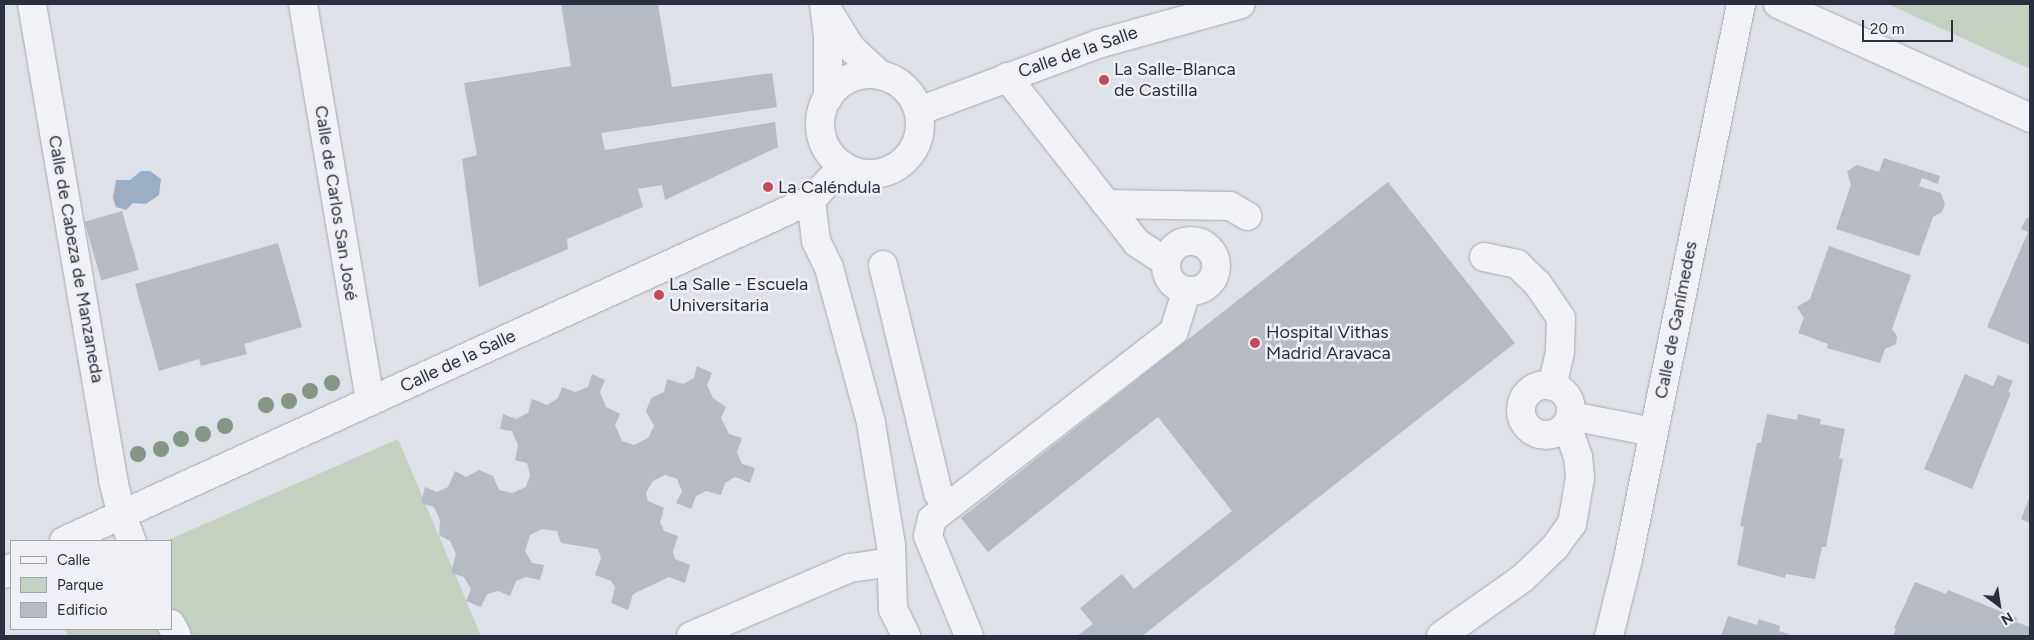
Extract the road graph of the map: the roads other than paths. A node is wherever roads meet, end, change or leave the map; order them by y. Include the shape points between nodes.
1 (32, 4) edge
2 (303, 4) edge
3 (824, 4) edge
4 (1241, 4) edge
5 (1741, 4) edge
6 (1778, 4) edge
7 (880, 75) junction
8 (1007, 76) junction
9 (828, 98) junction
10 (919, 111) junction
11 (2030, 118) edge
12 (843, 166) junction
13 (811, 200) junction
14 (1106, 204) junction
15 (1247, 216) dead end
16 (1484, 257) dead end
17 (1166, 262) junction
18 (883, 265) dead end
19 (1186, 292) junction
20 (1552, 386) junction
21 (370, 401) junction
22 (1569, 420) junction
23 (1653, 432) junction
24 (949, 505) junction
25 (121, 513) junction
26 (66, 540) edge
27 (132, 540) edge
28 (892, 562) junction
29 (691, 636) edge
30 (906, 636) edge
31 (969, 636) edge
32 (1441, 636) edge
33 (1609, 636) edge

1 - 25 street, Calle de Cabeza de Manzaneda
2 - 21 street, Calle de Carlos San José
3 - 7 street via 851,48
3 - 9 street via 828,38
4 - 8 street, Calle de la Salle via 1151,27
5 - 23 street, Calle de Ganímedes
6 - 11 street
7 - 9 street via 851,79
7 - 10 street via 904,88
8 - 10 street, Calle de la Salle
8 - 14 street
9 - 12 street via 820,127 824,142
10 - 12 street via 921,126 917,141 900,165 871,174
12 - 13 street, Calle de la Salle
13 - 21 street, Calle de la Salle
13 - 28 street via 816,241 828,268 871,423
14 - 15 street via 1230,206
14 - 17 street via 1137,243
16 - 20 street via 1517,264 1537,284 1561,318 1560,352
17 - 19 street via 1170,281
17 - 19 street via 1169,253 1185,241 1196,241 1212,252 1216,261 1213,280 1206,287
18 - 24 street via 938,493
19 - 24 street via 1174,331
20 - 22 street via 1568,396
20 - 22 street via 1542,385 1526,396 1521,414 1532,430 1540,435 1560,431
21 - 25 street, Calle de la Salle
22 - 23 street
22 - 32 street via 1580,478 1572,524 1555,547 1523,578
23 - 33 street, Calle de Ganímedes
24 - 31 street via 932,519 928,536
25 - 26 street, Calle de la Salle
25 - 27 street, Calle de Cabeza de Manzaneda
28 - 29 street via 850,568
28 - 30 street via 893,609

